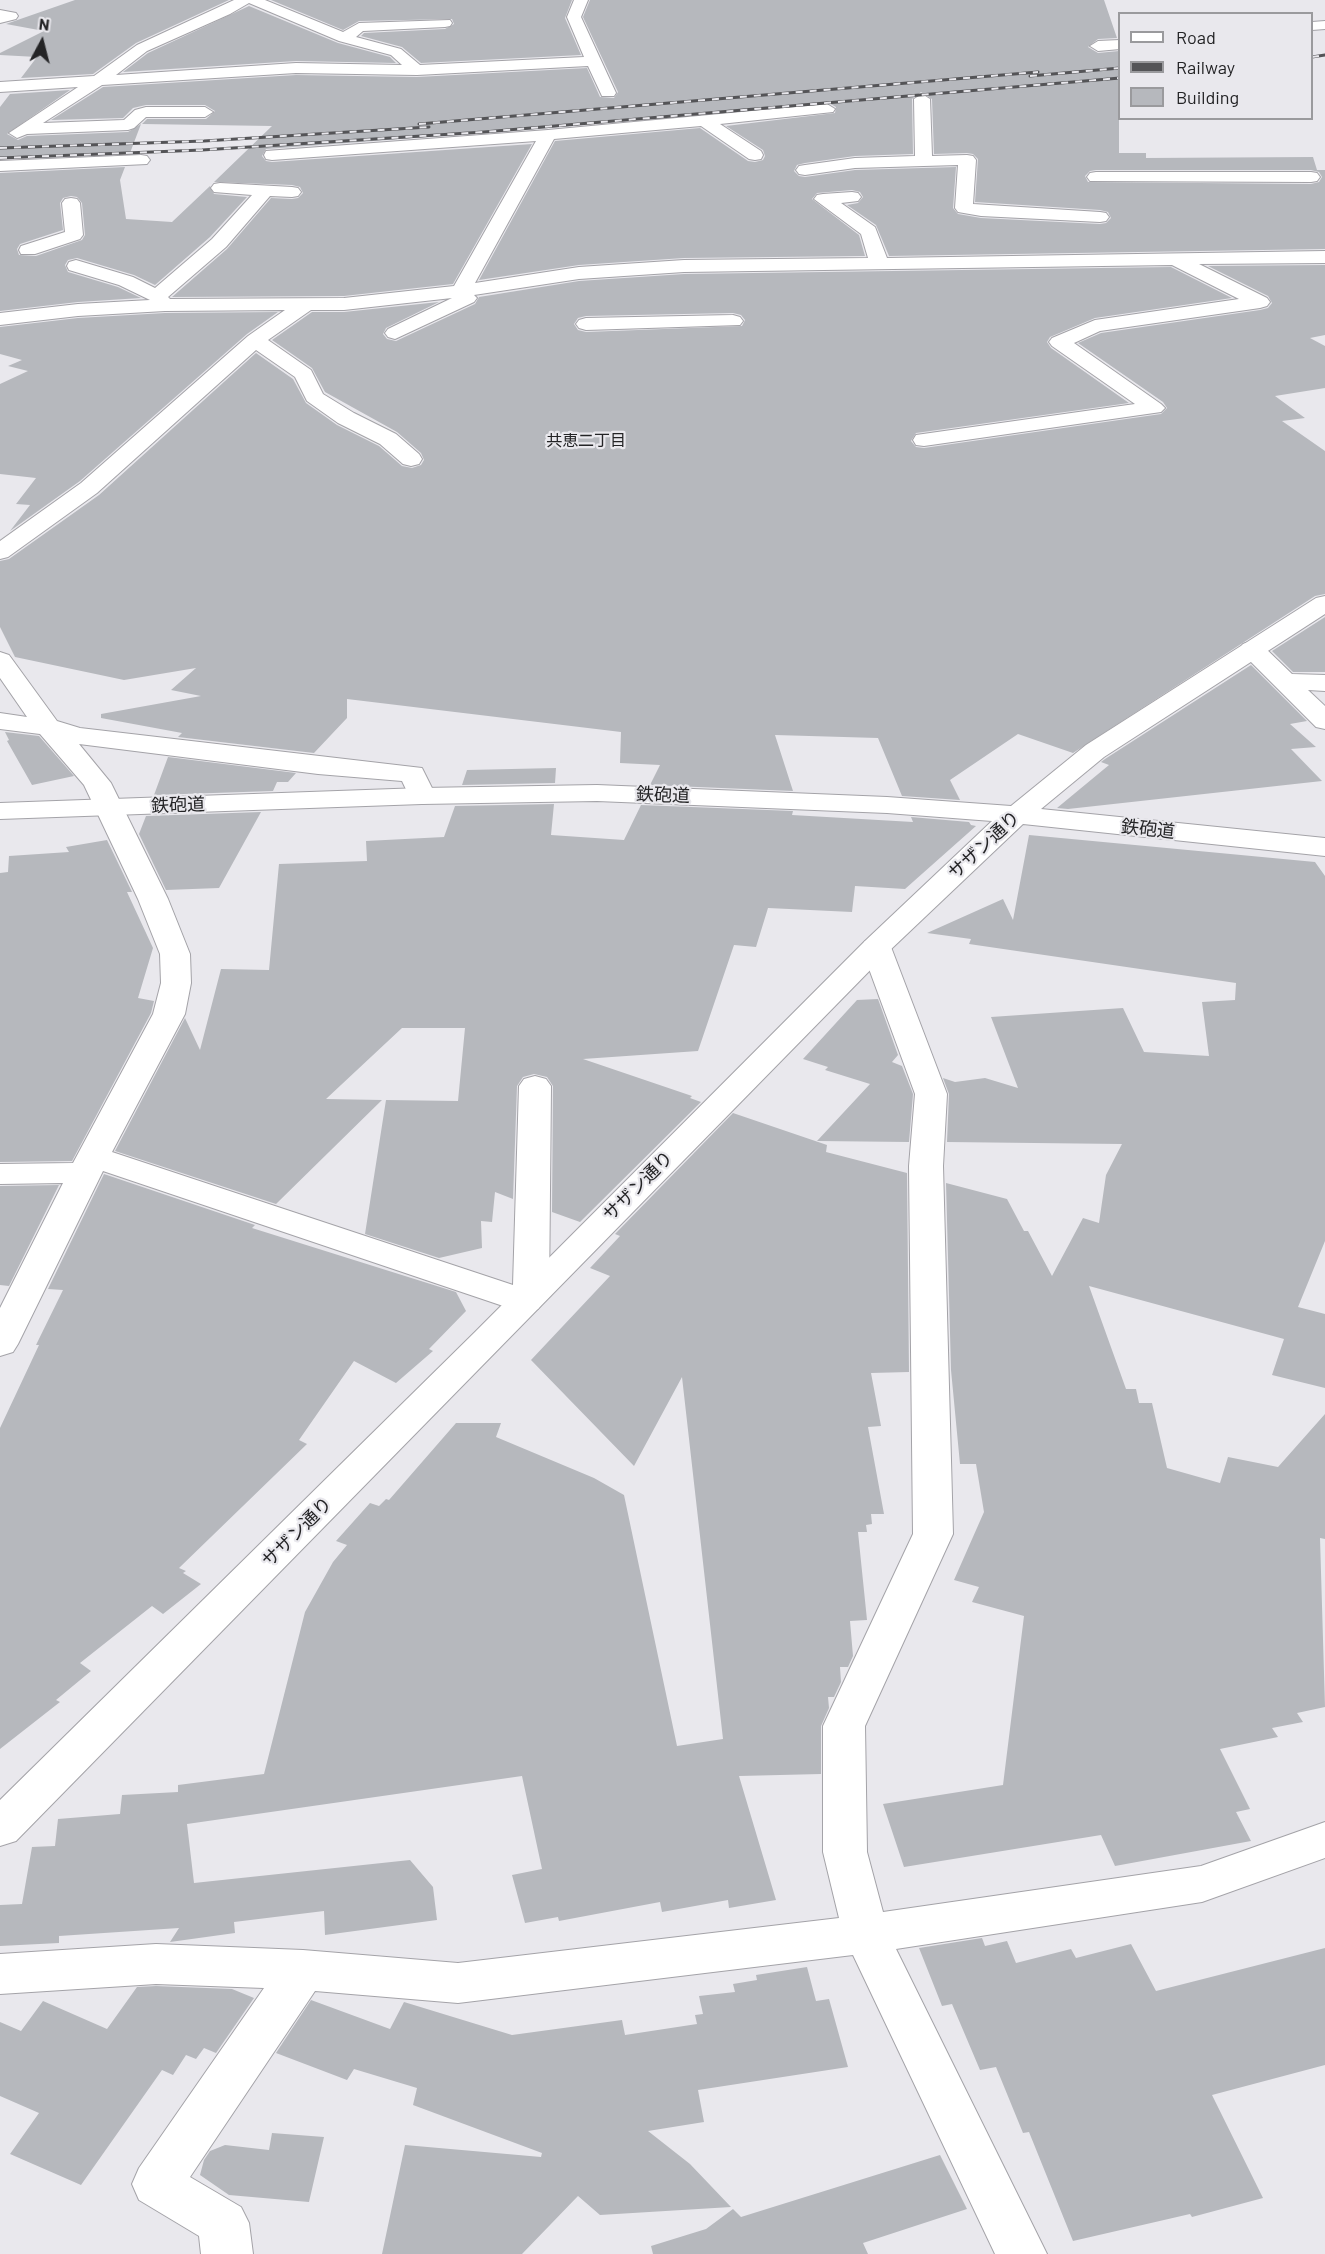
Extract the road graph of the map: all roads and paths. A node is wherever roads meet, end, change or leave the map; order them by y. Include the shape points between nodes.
1 (244, 0) edge
2 (253, 0) edge
3 (581, 0) edge
4 (0, 14) edge
5 (0, 20) edge
6 (445, 23) dead end
7 (344, 38) junction
8 (1118, 44) edge
9 (1098, 46) dead end
10 (595, 61) junction
11 (120, 65) junction
12 (420, 70) junction
13 (234, 71) junction
14 (96, 82) junction
15 (0, 87) edge
16 (411, 87) dead end
17 (608, 93) dead end
18 (922, 99) dead end
19 (827, 109) dead end
20 (205, 112) dead end
21 (704, 120) junction
22 (548, 135) junction
23 (272, 155) dead end
24 (755, 155) dead end
25 (1095, 156) dead end
26 (141, 160) dead end
27 (924, 160) junction
28 (0, 166) edge
29 (805, 170) dead end
30 (1096, 177) junction
31 (1311, 177) dead end
32 (220, 188) dead end
33 (265, 190) junction
34 (292, 192) dead end
35 (852, 197) dead end
36 (65, 210) dead end
37 (1100, 217) junction
38 (28, 250) dead end
39 (1325, 257) edge
40 (1172, 259) junction
41 (1101, 260) junction
42 (879, 263) junction
43 (76, 266) dead end
44 (493, 286) junction
45 (460, 291) junction
46 (161, 300) junction
47 (305, 305) junction
48 (0, 319) edge
49 (733, 321) dead end
50 (586, 324) dead end
51 (395, 333) dead end
52 (255, 340) junction
53 (924, 440) dead end
54 (411, 459) dead end
55 (0, 552) edge
56 (1325, 603) edge
57 (1252, 649) junction
58 (0, 660) edge
59 (1282, 681) junction
60 (1325, 683) edge
61 (0, 721) edge
62 (1325, 721) edge
63 (48, 727) junction
64 (422, 796) junction
65 (110, 807) junction
66 (0, 811) edge
67 (1016, 815) junction
68 (1325, 847) edge
69 (876, 947) junction
70 (535, 1086) dead end
71 (89, 1165) junction
72 (0, 1173) edge
73 (528, 1297) junction
74 (0, 1344) edge
75 (0, 1828) edge
76 (1325, 1840) edge
77 (866, 1934) junction
78 (303, 1970) junction
79 (0, 1974) edge
80 (227, 2254) edge
81 (1021, 2254) edge

1 - 11 street via 142,48
2 - 7 street
3 - 10 street via 574,17
4 - 5 street via 11,16
6 - 7 street via 359,27
7 - 12 street via 396,52
8 - 9 street
10 - 12 street
10 - 17 street
11 - 13 street
11 - 14 street
12 - 13 street
12 - 16 street
13 - 14 street
14 - 15 street
14 - 20 street via 21,131 128,125 146,112
18 - 27 street
19 - 21 street
21 - 22 street
21 - 24 street
22 - 23 street
22 - 45 street
25 - 30 street
26 - 28 street
27 - 29 street
27 - 37 street via 967,160 964,208
30 - 31 street
30 - 37 street
32 - 33 street
33 - 34 street
33 - 46 street
35 - 42 street via 814,200 869,231
36 - 38 street via 74,235
37 - 41 street
39 - 40 street
40 - 41 street
40 - 53 street via 1260,302 1095,326 1059,342 1154,408
41 - 42 street
42 - 44 street via 623,269
43 - 46 street via 126,281
44 - 45 street
44 - 51 street
45 - 47 street
46 - 47 street
46 - 48 street
47 - 52 street
49 - 50 street
52 - 54 street via 304,374 314,397 388,439
52 - 55 street via 104,475
56 - 57 street, サザン通り
57 - 59 street
57 - 67 street, サザン通り via 1095,751
58 - 63 street
59 - 60 street
59 - 62 street
61 - 63 street
63 - 64 street via 77,736 412,774
63 - 65 street via 97,783
64 - 65 street, 鉄砲道
64 - 67 street, 鉄砲道 via 597,793 731,797
65 - 66 street, 鉄砲道
65 - 71 street via 175,954 176,983 169,1014
67 - 68 street, 鉄砲道
67 - 69 street, サザン通り
69 - 73 street, サザン通り
69 - 77 street via 931,1094 926,1166 933,1534 844,1726 845,1852
70 - 73 street
71 - 72 street
71 - 73 street
71 - 74 street
73 - 75 street, サザン通り
76 - 77 street via 1202,1884
77 - 78 street via 458,1983
77 - 81 street
78 - 79 street via 156,1964
78 - 80 street via 157,2184 222,2223

